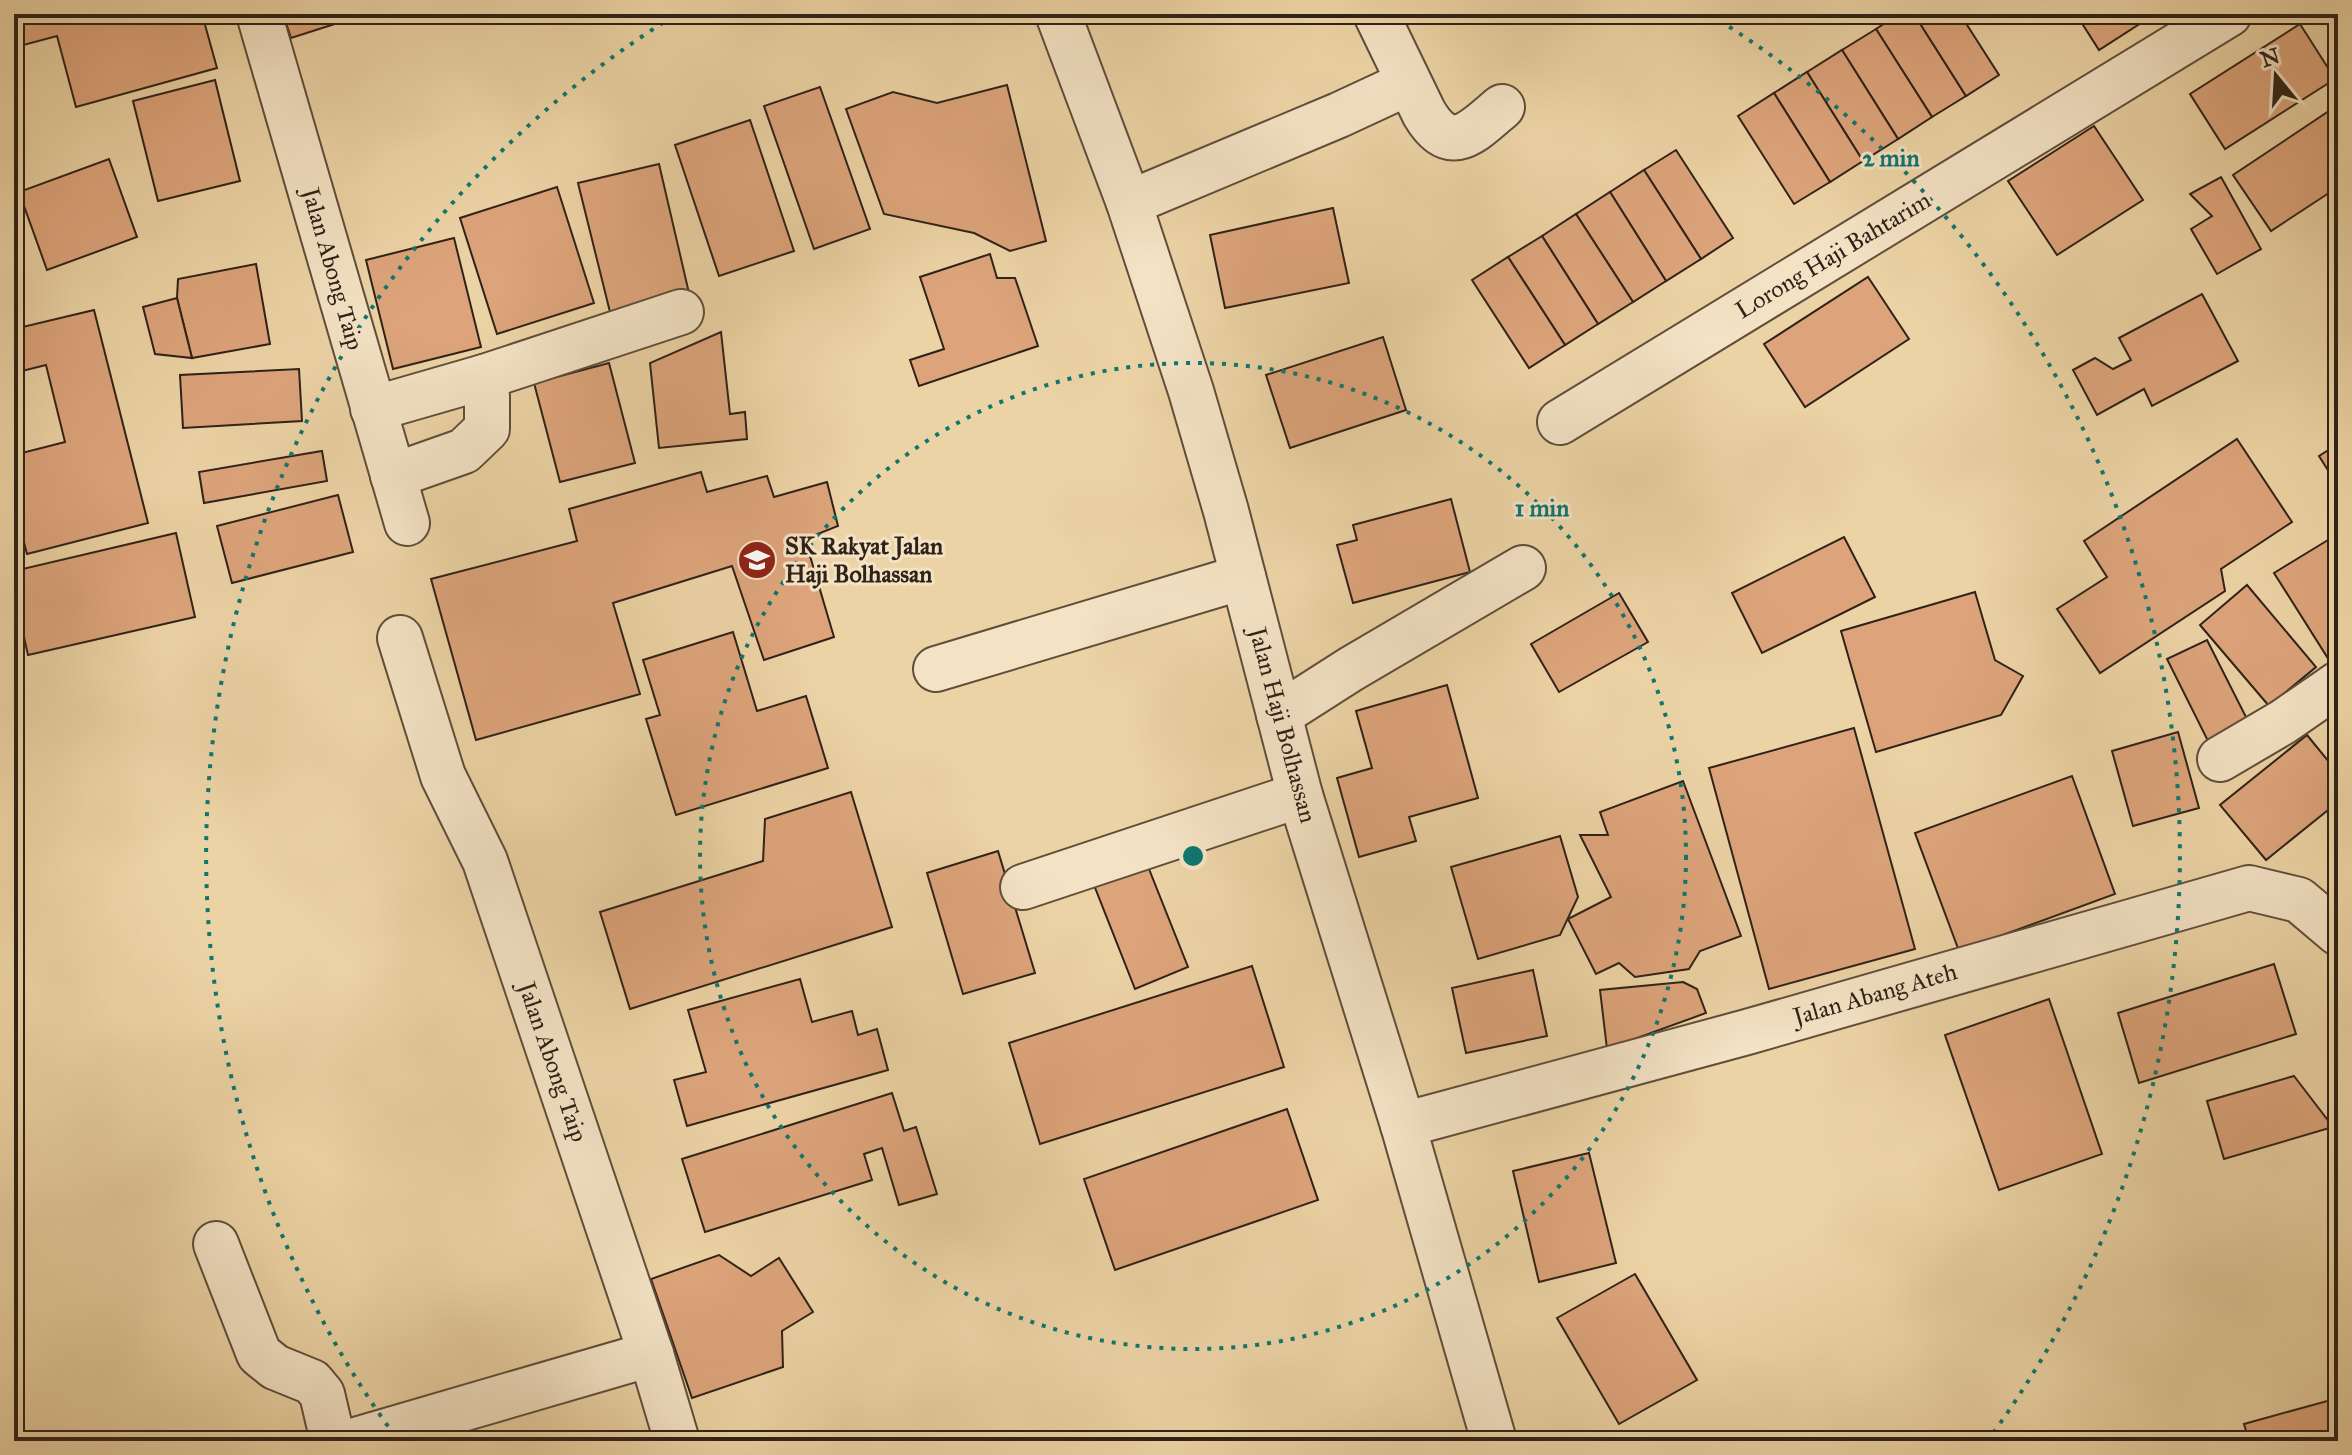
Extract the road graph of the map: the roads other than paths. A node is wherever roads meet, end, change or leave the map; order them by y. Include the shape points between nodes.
1 (259, 14) edge
2 (1058, 14) edge
3 (1376, 14) edge
4 (2229, 14) edge
5 (1408, 83) junction
6 (1502, 107) dead end
7 (1129, 203) junction
8 (681, 312) dead end
9 (484, 377) junction
10 (373, 409) junction
11 (1560, 422) dead end
12 (393, 476) junction
13 (407, 523) dead end
14 (1523, 568) dead end
15 (1243, 577) junction
16 (400, 638) dead end
17 (936, 669) dead end
18 (2338, 684) edge
19 (1279, 715) junction
20 (2220, 759) dead end
21 (1300, 795) junction
22 (1023, 887) dead end
23 (2338, 933) edge
24 (1403, 1125) junction
25 (216, 1244) dead end
26 (651, 1354) junction
27 (333, 1441) edge
28 (352, 1441) edge
29 (677, 1441) edge
30 (1494, 1441) edge

1 - 10 street, Jalan Abong Taip
2 - 7 street, Jalan Haji Bolhassan
3 - 5 street
4 - 11 street, Lorong Haji Bahtarim
5 - 6 street via 1433,127 1447,137 1466,136
5 - 7 street
7 - 15 street, Jalan Haji Bolhassan via 1191,391
8 - 9 street
9 - 10 street
9 - 12 street via 487,429 464,451
10 - 12 street, Jalan Abong Taip
12 - 13 street, Jalan Abong Taip
14 - 19 street
15 - 17 street
15 - 19 street, Jalan Haji Bolhassan
16 - 26 street, Jalan Abong Taip via 443,776 485,861
18 - 20 street
19 - 21 street, Jalan Haji Bolhassan
21 - 22 street
21 - 24 street, Jalan Haji Bolhassan
23 - 24 street, Jalan Abang Ateh via 2299,900 2249,888
24 - 30 street, Jalan Haji Bolhassan
25 - 27 street via 259,1354 275,1367 312,1382 322,1394
26 - 28 street
26 - 29 street, Jalan Abong Taip

